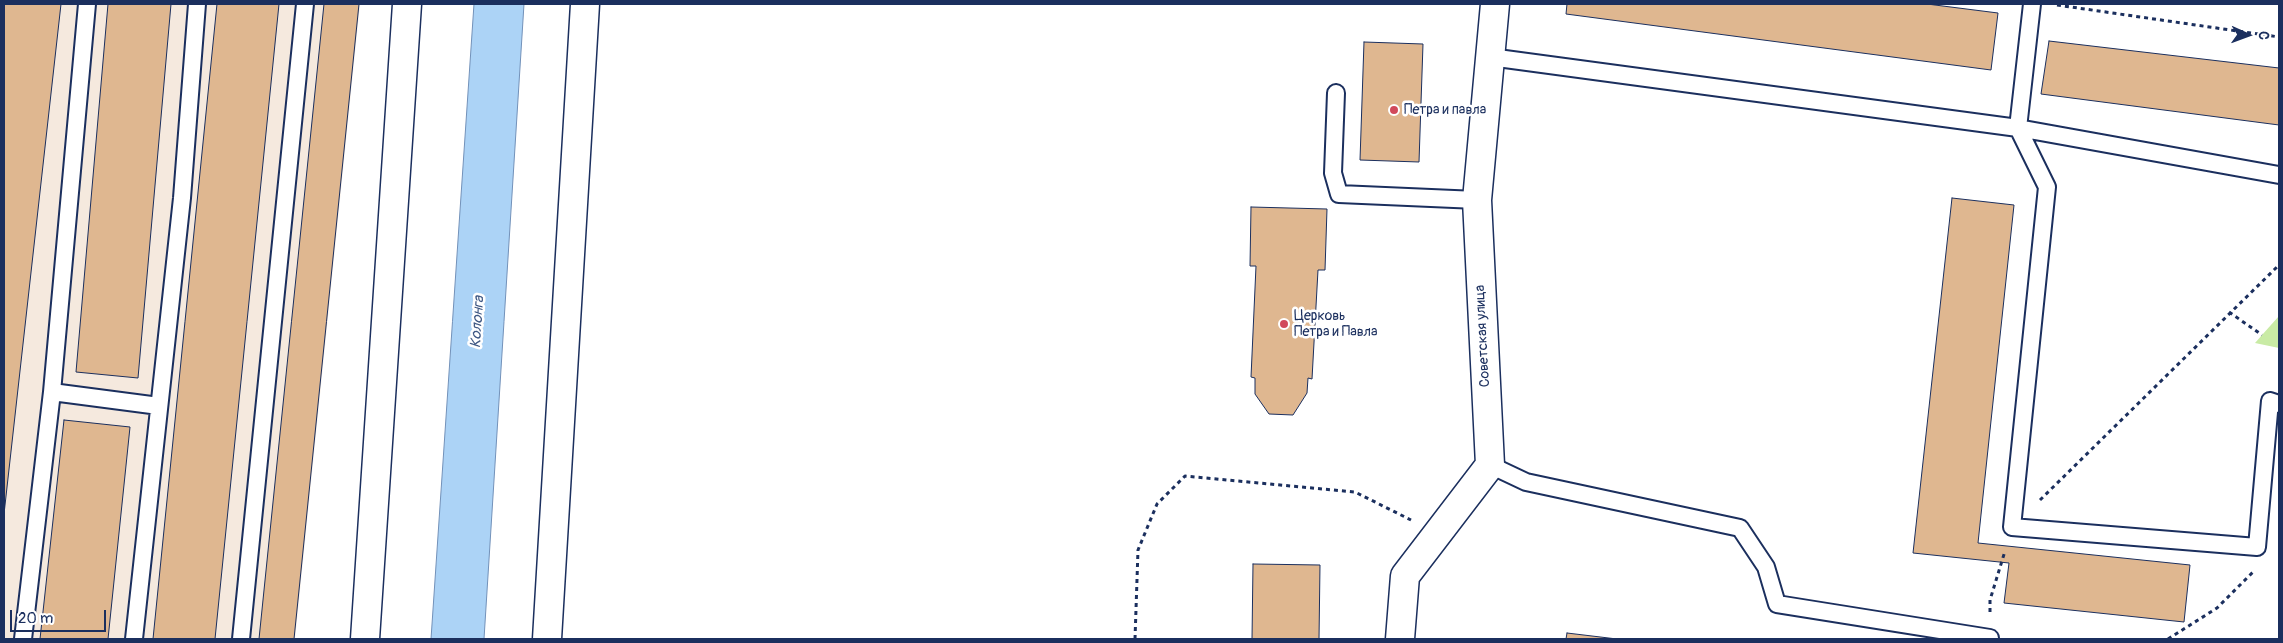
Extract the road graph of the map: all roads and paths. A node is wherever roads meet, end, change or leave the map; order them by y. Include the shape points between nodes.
1 (87, 4) edge
2 (197, 4) edge
3 (305, 4) edge
4 (408, 4) edge
5 (585, 4) edge
6 (1495, 4) edge
7 (2032, 4) edge
8 (2048, 4) edge
9 (2279, 37) edge
10 (1490, 57) junction
11 (1336, 93) dead end
12 (2018, 128) junction
13 (2279, 175) edge
14 (1477, 200) junction
15 (2279, 266) edge
16 (2229, 312) junction
17 (2262, 334) dead end
18 (52, 392) junction
19 (2279, 404) edge
20 (159, 406) junction
21 (1490, 465) junction
22 (2012, 527) junction
23 (1438, 534) junction
24 (2256, 568) dead end
25 (1990, 638) joint
26 (23, 639) edge
27 (134, 639) edge
28 (241, 639) edge
29 (365, 639) edge
30 (547, 639) edge
31 (1135, 639) edge
32 (1400, 639) edge
33 (2168, 639) edge

1 - 18 lane
2 - 20 lane via 182,198
3 - 28 lane
4 - 29 street
5 - 30 street
6 - 10 street, Советская улица
7 - 12 lane
8 - 9 path
10 - 12 lane
10 - 14 street, Советская улица
11 - 14 lane via 1333,173 1339,194
12 - 13 lane
12 - 22 lane via 2047,187
14 - 21 street, Советская улица
15 - 16 path
16 - 17 path
16 - 22 path
18 - 20 lane
18 - 26 lane
19 - 22 lane via 2270,401 2257,547
20 - 27 lane
21 - 23 street
21 - 25 lane via 1526,482 1740,528 1766,567 1776,604
22 - 25 path via 1990,600
23 - 31 path via 1355,492 1185,476 1157,504 1138,550
23 - 32 street via 1405,576
24 - 33 path via 2217,608

